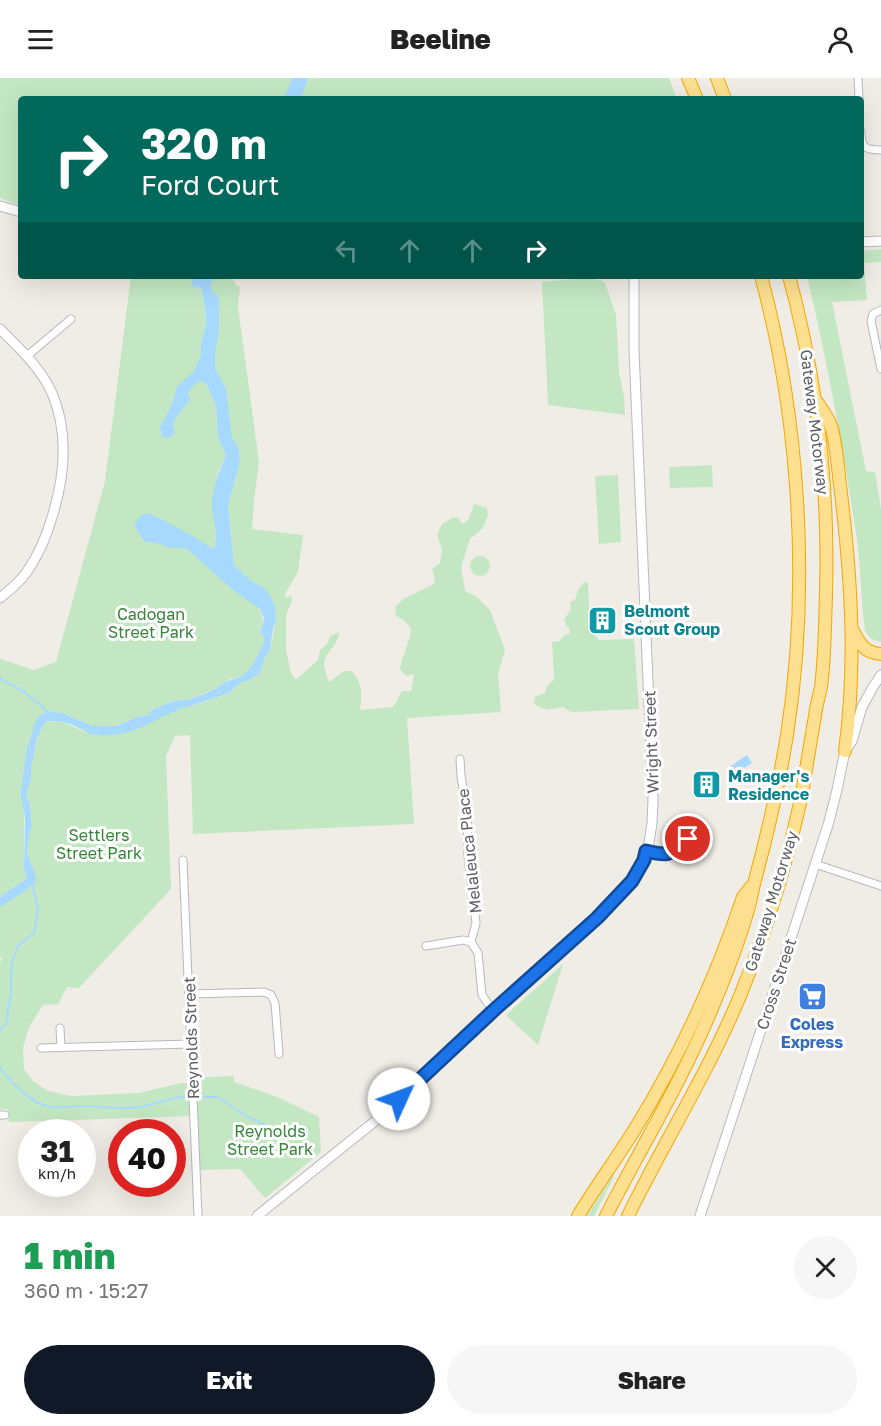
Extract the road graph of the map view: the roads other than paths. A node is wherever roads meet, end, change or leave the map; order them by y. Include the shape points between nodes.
1 (688, 78) edge
2 (717, 78) edge
3 (858, 78) edge
4 (696, 96) edge
5 (724, 96) edge
6 (859, 96) edge
7 (864, 145) edge
8 (881, 150) edge
9 (0, 206) edge
10 (18, 211) edge
11 (881, 241) edge
12 (864, 242) edge
13 (634, 279) edge
14 (761, 279) edge
15 (790, 279) edge
16 (881, 310) edge
17 (71, 319) dead end
18 (0, 329) edge
19 (27, 356) junction
20 (881, 369) edge
21 (814, 399) junction
22 (0, 598) edge
23 (852, 630) junction
24 (881, 654) edge
25 (881, 675) edge
26 (845, 751) junction
27 (460, 759) dead end
28 (688, 839) dead end
29 (646, 851) junction
30 (183, 860) dead end
31 (815, 864) junction
32 (754, 884) junction
33 (881, 886) edge
34 (471, 942) junction
35 (426, 946) dead end
36 (189, 994) junction
37 (493, 1011) junction
38 (60, 1028) dead end
39 (191, 1044) junction
40 (61, 1047) junction
41 (40, 1048) dead end
42 (279, 1054) dead end
43 (198, 1216) edge
44 (257, 1216) edge
45 (578, 1216) edge
46 (606, 1216) edge
47 (628, 1216) edge
48 (700, 1216) edge

1 - 4 highway
2 - 5 highway
3 - 6 street
7 - 8 street
9 - 10 street
11 - 12 street
13 - 29 street, Wright Street via 653,799
14 - 32 highway, Gateway Motorway via 787,403 798,573 787,734
15 - 21 highway, Gateway Motorway
16 - 20 street via 873,314 871,321
17 - 19 street
18 - 19 street
19 - 22 street via 44,378 58,410 63,466 43,544 26,573
21 - 23 highway via 830,423 836,452
21 - 47 highway, Gateway Motorway via 826,517 826,616 821,688 798,810 772,907 740,996 697,1088
23 - 24 highway via 863,648
23 - 26 highway
25 - 26 street, Cross Street via 862,707
26 - 31 street, Cross Street
27 - 34 street, Melaleuca Place via 476,922
28 - 29 street via 664,856
29 - 37 street, Wright Street via 632,881 618,897
30 - 36 street, Reynolds Street
31 - 33 street
31 - 48 street, Cross Street
32 - 45 highway via 743,897 716,971 665,1075 639,1123
32 - 46 highway, Gateway Motorway via 744,924 701,1034
34 - 35 street
34 - 37 street via 478,953 482,995
36 - 39 street, Reynolds Street
36 - 42 street via 272,995
37 - 44 street, Wright Street via 374,1122
38 - 40 street
39 - 40 street
39 - 43 street, Reynolds Street
40 - 41 street

